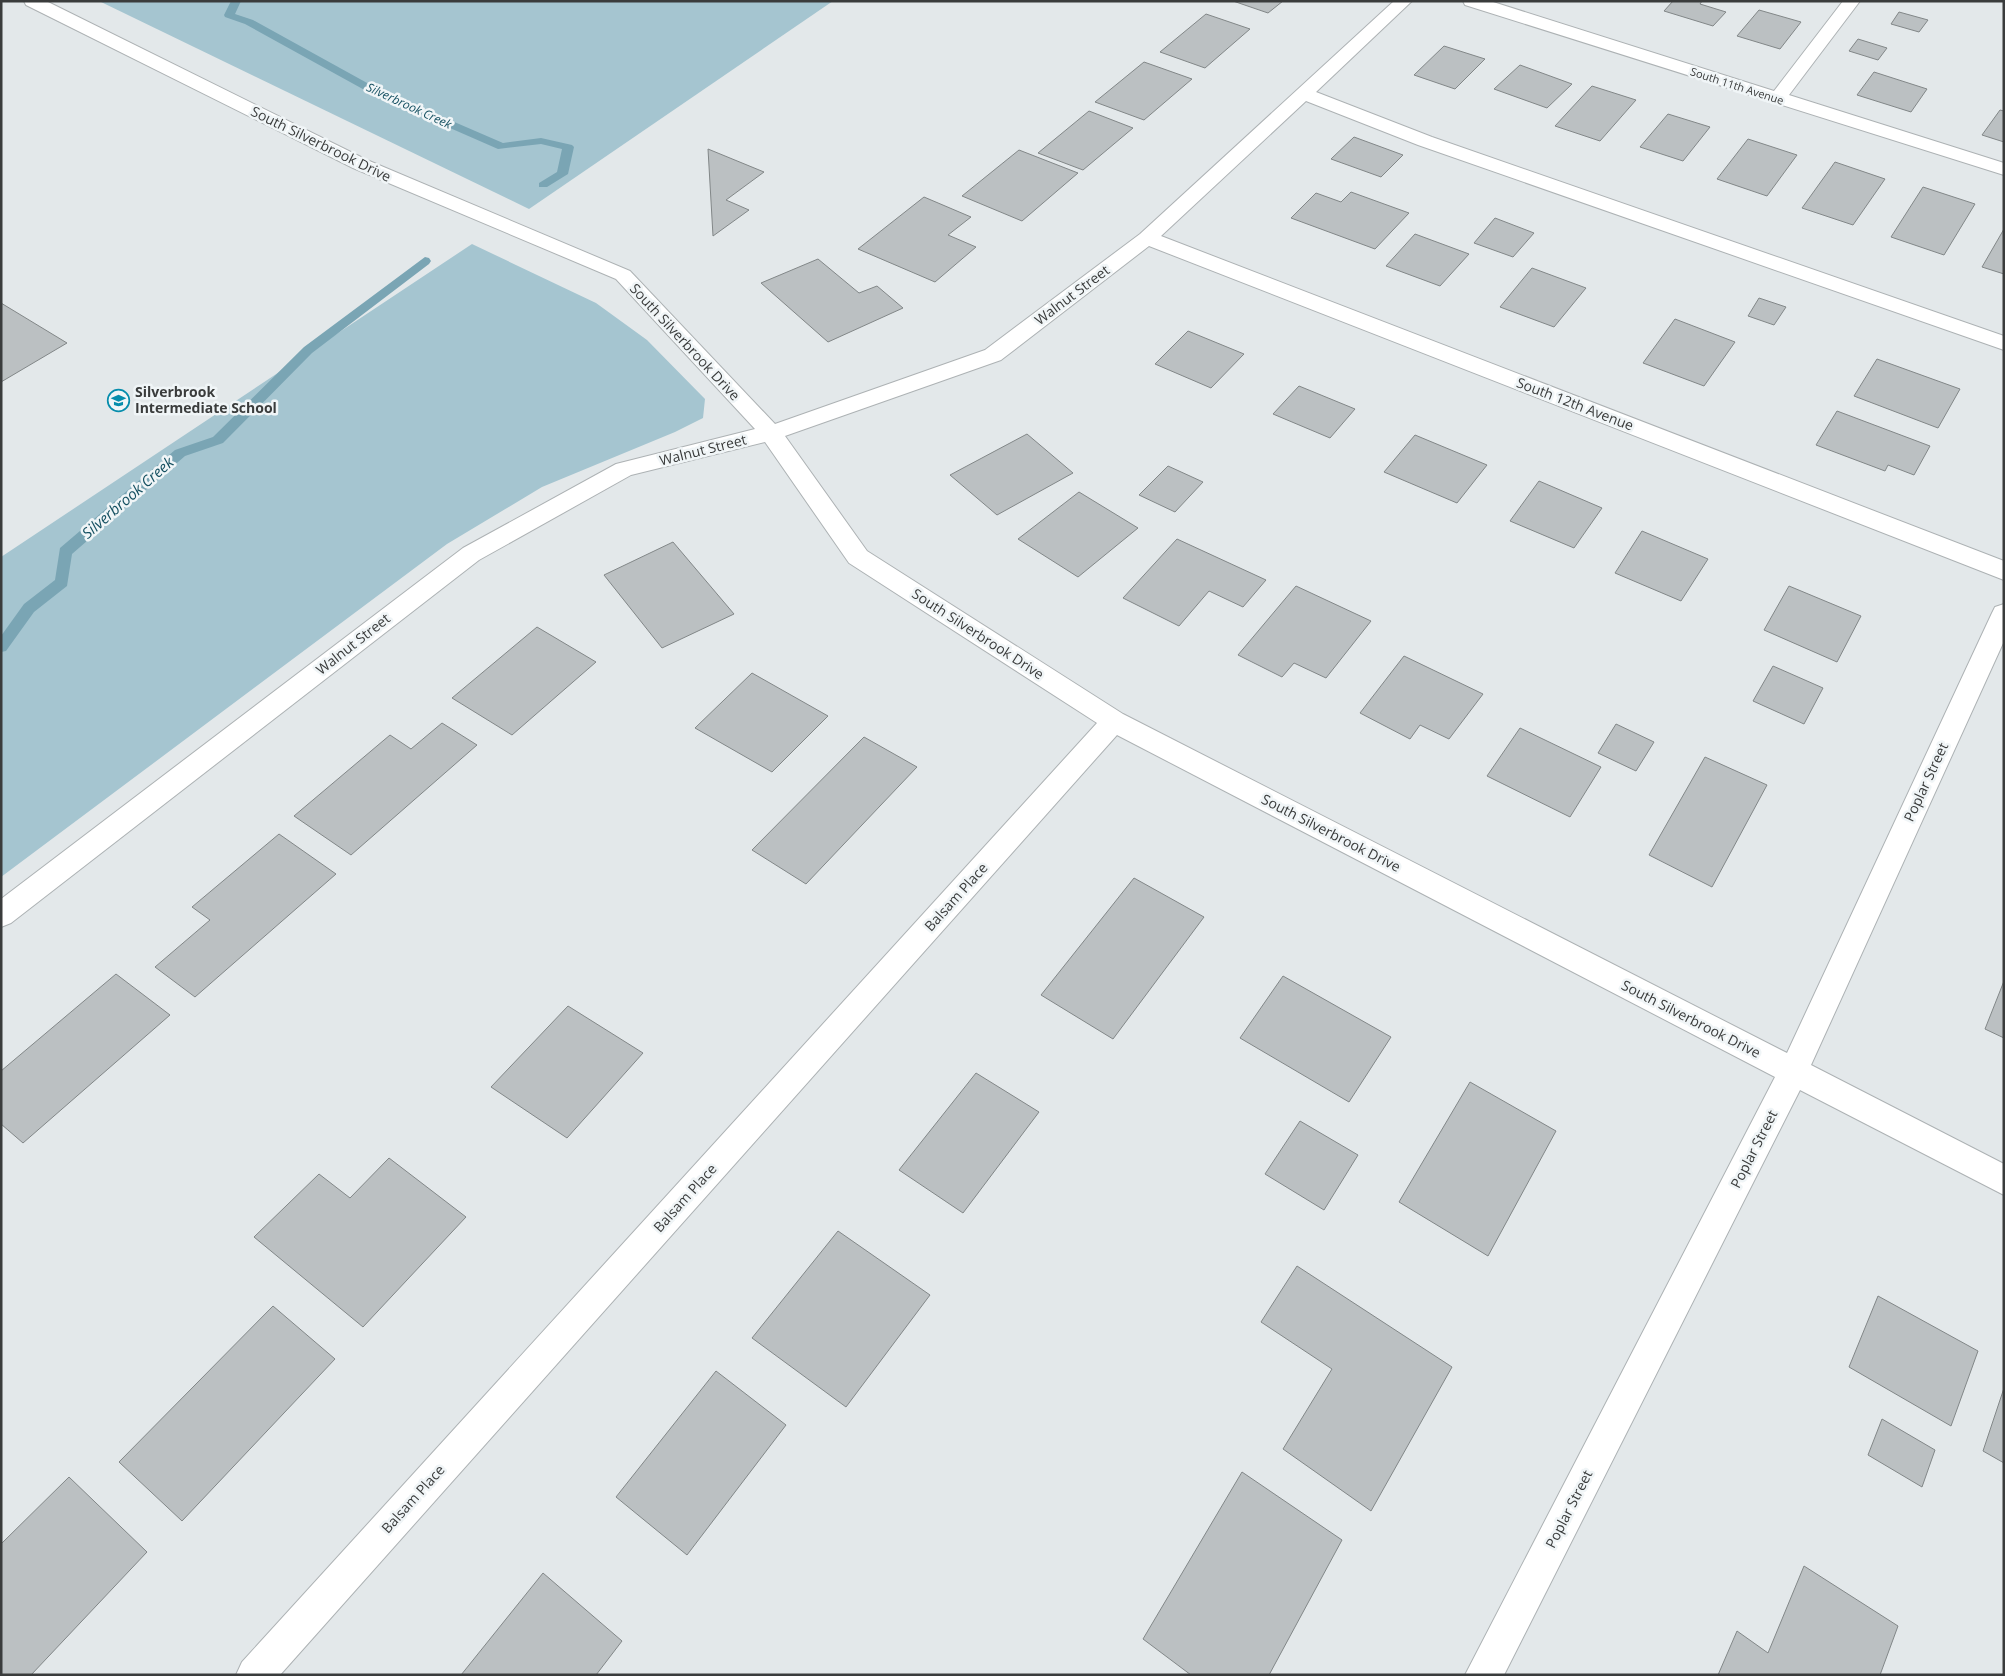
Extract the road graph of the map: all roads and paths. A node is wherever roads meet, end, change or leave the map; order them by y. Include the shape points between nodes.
1 (32, 1) edge
2 (1404, 1) edge
3 (1470, 1) edge
4 (1852, 1) edge
5 (1302, 93) junction
6 (1777, 99) junction
7 (2004, 169) edge
8 (1147, 238) junction
9 (2004, 342) edge
10 (770, 433) junction
11 (2004, 571) edge
12 (2004, 613) edge
13 (1114, 721) junction
14 (1, 915) edge
15 (1793, 1072) junction
16 (2004, 1180) edge
17 (255, 1675) edge
18 (1484, 1675) edge

1 - 10 street, South Silverbrook Drive via 360,164 623,276
2 - 5 street, Walnut Street
3 - 6 street, South 11th Avenue
4 - 6 street
5 - 8 street, Walnut Street
5 - 9 street via 1425,140
6 - 7 street, South 11th Avenue
8 - 10 street, Walnut Street via 993,355
8 - 11 street, South 12th Avenue
10 - 13 street, South Silverbrook Drive via 858,558
10 - 14 street, Walnut Street via 624,469 471,554
12 - 15 street, Poplar Street
13 - 15 street, South Silverbrook Drive
13 - 17 street, Balsam Place
15 - 16 street, South Silverbrook Drive
15 - 18 street, Poplar Street

